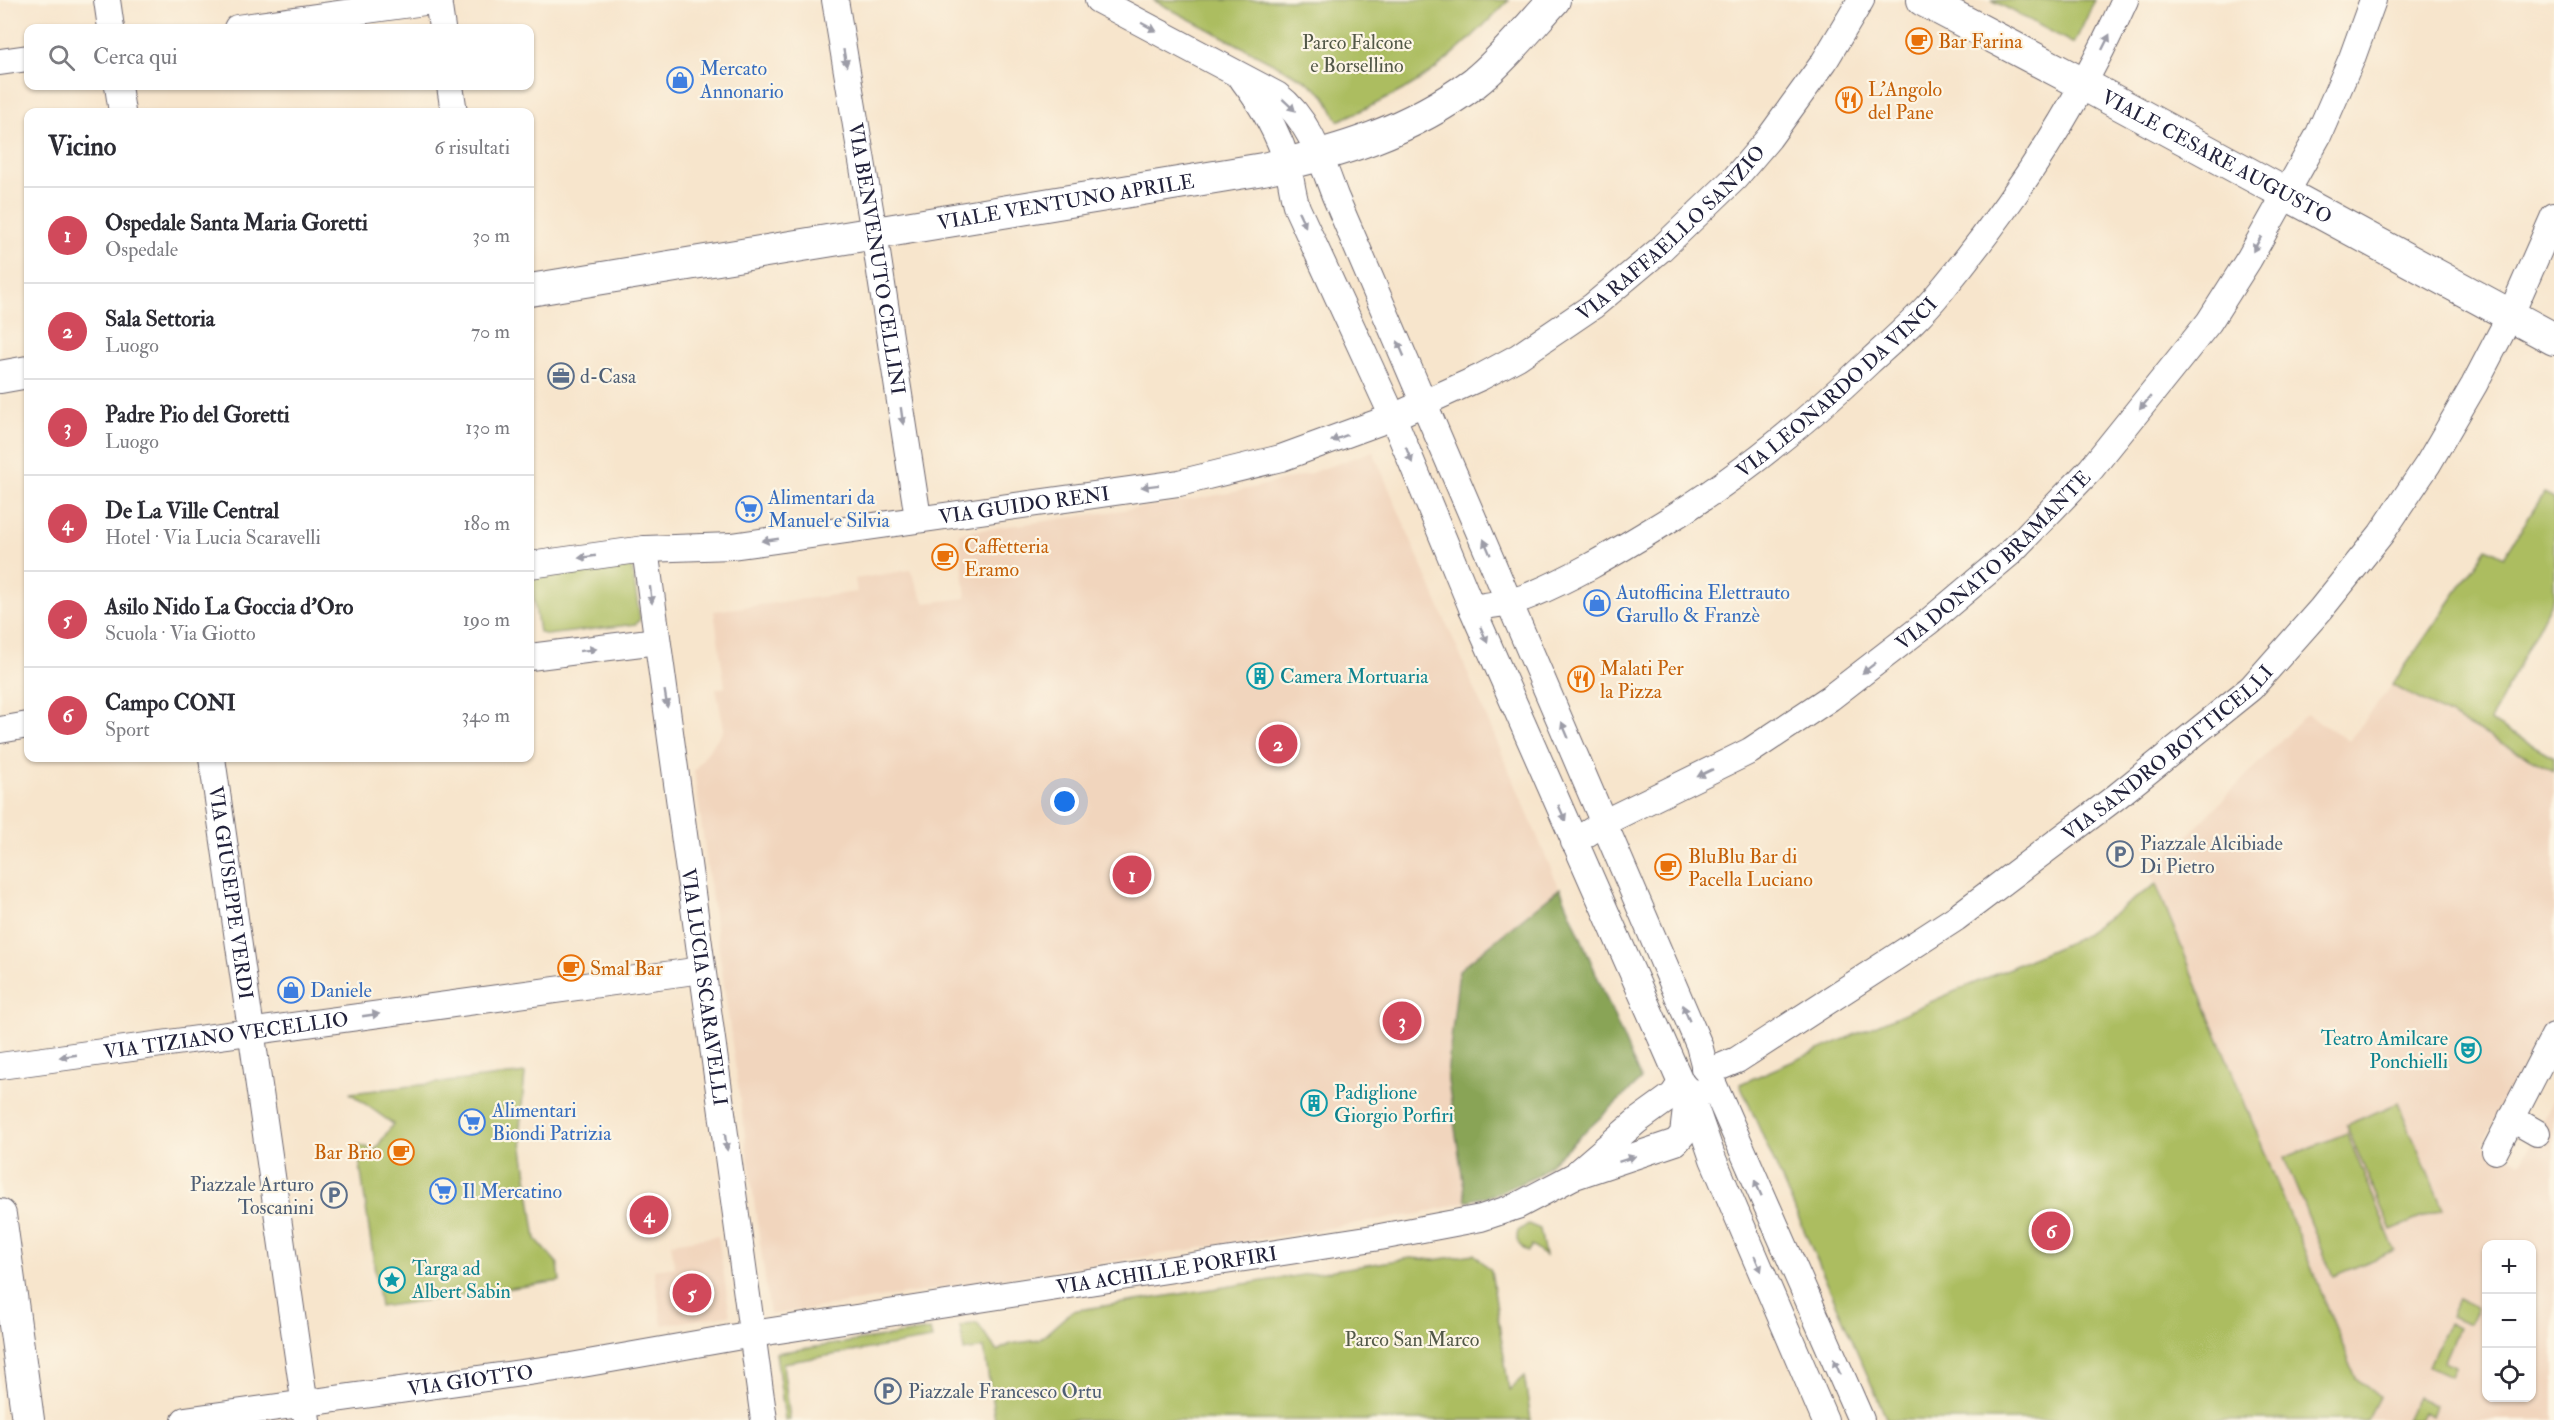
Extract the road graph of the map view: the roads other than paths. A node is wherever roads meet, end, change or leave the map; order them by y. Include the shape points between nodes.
1 (107, 0) edge
2 (439, 0) edge
3 (835, 0) edge
4 (1098, 0) edge
5 (1554, 0) edge
6 (1861, 0) edge
7 (1923, 0) edge
8 (2126, 0) edge
9 (2373, 0) edge
10 (110, 24) edge
11 (266, 24) edge
12 (442, 24) edge
13 (24, 59) edge
14 (0, 62) edge
15 (1239, 75) junction
16 (2083, 84) junction
17 (119, 90) edge
18 (451, 90) edge
19 (121, 108) edge
20 (453, 108) edge
21 (1320, 155) junction
22 (1287, 163) junction
23 (2285, 193) junction
24 (2554, 216) edge
25 (874, 233) junction
26 (534, 289) edge
27 (2510, 316) junction
28 (2554, 339) edge
29 (24, 373) edge
30 (0, 377) edge
31 (1424, 403) junction
32 (1393, 417) junction
33 (918, 519) junction
34 (645, 549) junction
35 (534, 564) edge
36 (1510, 601) junction
37 (1472, 608) junction
38 (657, 641) junction
39 (534, 656) edge
40 (24, 726) edge
41 (0, 730) edge
42 (213, 762) edge
43 (1605, 822) junction
44 (1574, 842) junction
45 (702, 970) junction
46 (251, 1031) junction
47 (2554, 1036) edge
48 (0, 1066) edge
49 (1708, 1072) junction
50 (1685, 1087) junction
51 (2511, 1118) junction
52 (2537, 1133) dead end
53 (2495, 1151) dead end
54 (1572, 1177) junction
55 (0, 1215) edge
56 (753, 1334) junction
57 (8, 1339) edge
58 (306, 1411) edge
59 (28, 1420) edge
60 (185, 1420) edge
61 (764, 1420) edge
62 (1824, 1420) edge
63 (1861, 1420) edge

1 - 10 street
2 - 11 street
2 - 12 street
3 -> 25 street, VIA BENVENUTO CELLINI
4 -> 15 street
5 - 21 main road, VIALE VENTUNO APRILE via 1476,81 1442,104 1375,139
6 - 31 street, VIA RAFFAELLO SANZIO via 1824,62 1781,122 1699,214 1628,278 1555,334 1480,377
7 - 16 main road, VIALE CESARE AUGUSTO
16 -> 8 street, VIA LEONARDO DA VINCI
9 - 23 street, VIA DONATO BRAMANTE via 2322,127
13 - 14 street
15 -> 21 street via 1289,104 1300,116
15 - 22 street via 1271,122
16 - 23 main road, VIALE CESARE AUGUSTO
16 - 36 street, VIA LEONARDO DA VINCI via 2033,169 1972,252 1918,315 1829,400 1761,457 1683,512 1602,560 1529,596
17 - 19 street
18 - 20 street
21 - 22 main road, VIALE VENTUNO APRILE
31 -> 21 street
22 - 25 main road, VIALE VENTUNO APRILE
22 -> 32 street via 1297,208
23 - 27 main road, VIALE CESARE AUGUSTO
23 -> 43 street, VIA DONATO BRAMANTE via 2249,260 2203,330 2091,469 2010,554 1830,698 1749,751
24 - 27 street, VIA SANDRO BOTTICELLI
25 - 26 main road, VIALE VENTUNO APRILE
25 -> 33 street, VIA BENVENUTO CELLINI
27 - 28 main road, VIALE CESARE AUGUSTO
27 - 49 street, VIA SANDRO BOTTICELLI via 2428,464 2381,534 2251,688 1956,918 1737,1060
29 - 30 main road
31 - 32 street, VIA RAFFAELLO SANZIO
36 -> 31 street
32 -> 33 street, VIA GUIDO RENI via 1314,448 1212,476
32 -> 37 street
33 -> 34 street, VIA GUIDO RENI via 732,546
34 -> 35 street, VIA GUIDO RENI
34 -> 38 street, VIA LUCIA SCARAVELLI
36 - 37 street, VIA LEONARDO DA VINCI
43 -> 36 street
37 -> 44 street
39 -> 38 street
38 -> 45 street, VIA LUCIA SCARAVELLI
40 - 41 street
42 - 46 street, VIA GIUSEPPE VERDI
43 - 44 street, VIA DONATO BRAMANTE
49 -> 43 street
44 - 50 street
46 -> 45 street, VIA TIZIANO VECELLIO
45 -> 56 street, VIA LUCIA SCARAVELLI
46 -> 48 street, VIA TIZIANO VECELLIO
46 - 58 street, VIA GIUSEPPE VERDI
47 - 51 street
49 - 50 street, VIA SANDRO BOTTICELLI via 1691,1066 1683,1072
63 -> 49 street
50 - 54 street, VIA ACHILLE PORFIRI via 1613,1140
54 -> 50 street, VIA ACHILLE PORFIRI via 1676,1142 1683,1134
50 -> 62 street
51 - 52 street
51 - 53 street
54 - 56 street, VIA ACHILLE PORFIRI via 1517,1206 1481,1218
55 - 57 main road
56 - 58 street, VIA GIOTTO
56 - 61 street, VIA LUCIA SCARAVELLI
57 - 59 main road
58 - 60 street, VIA GIOTTO

